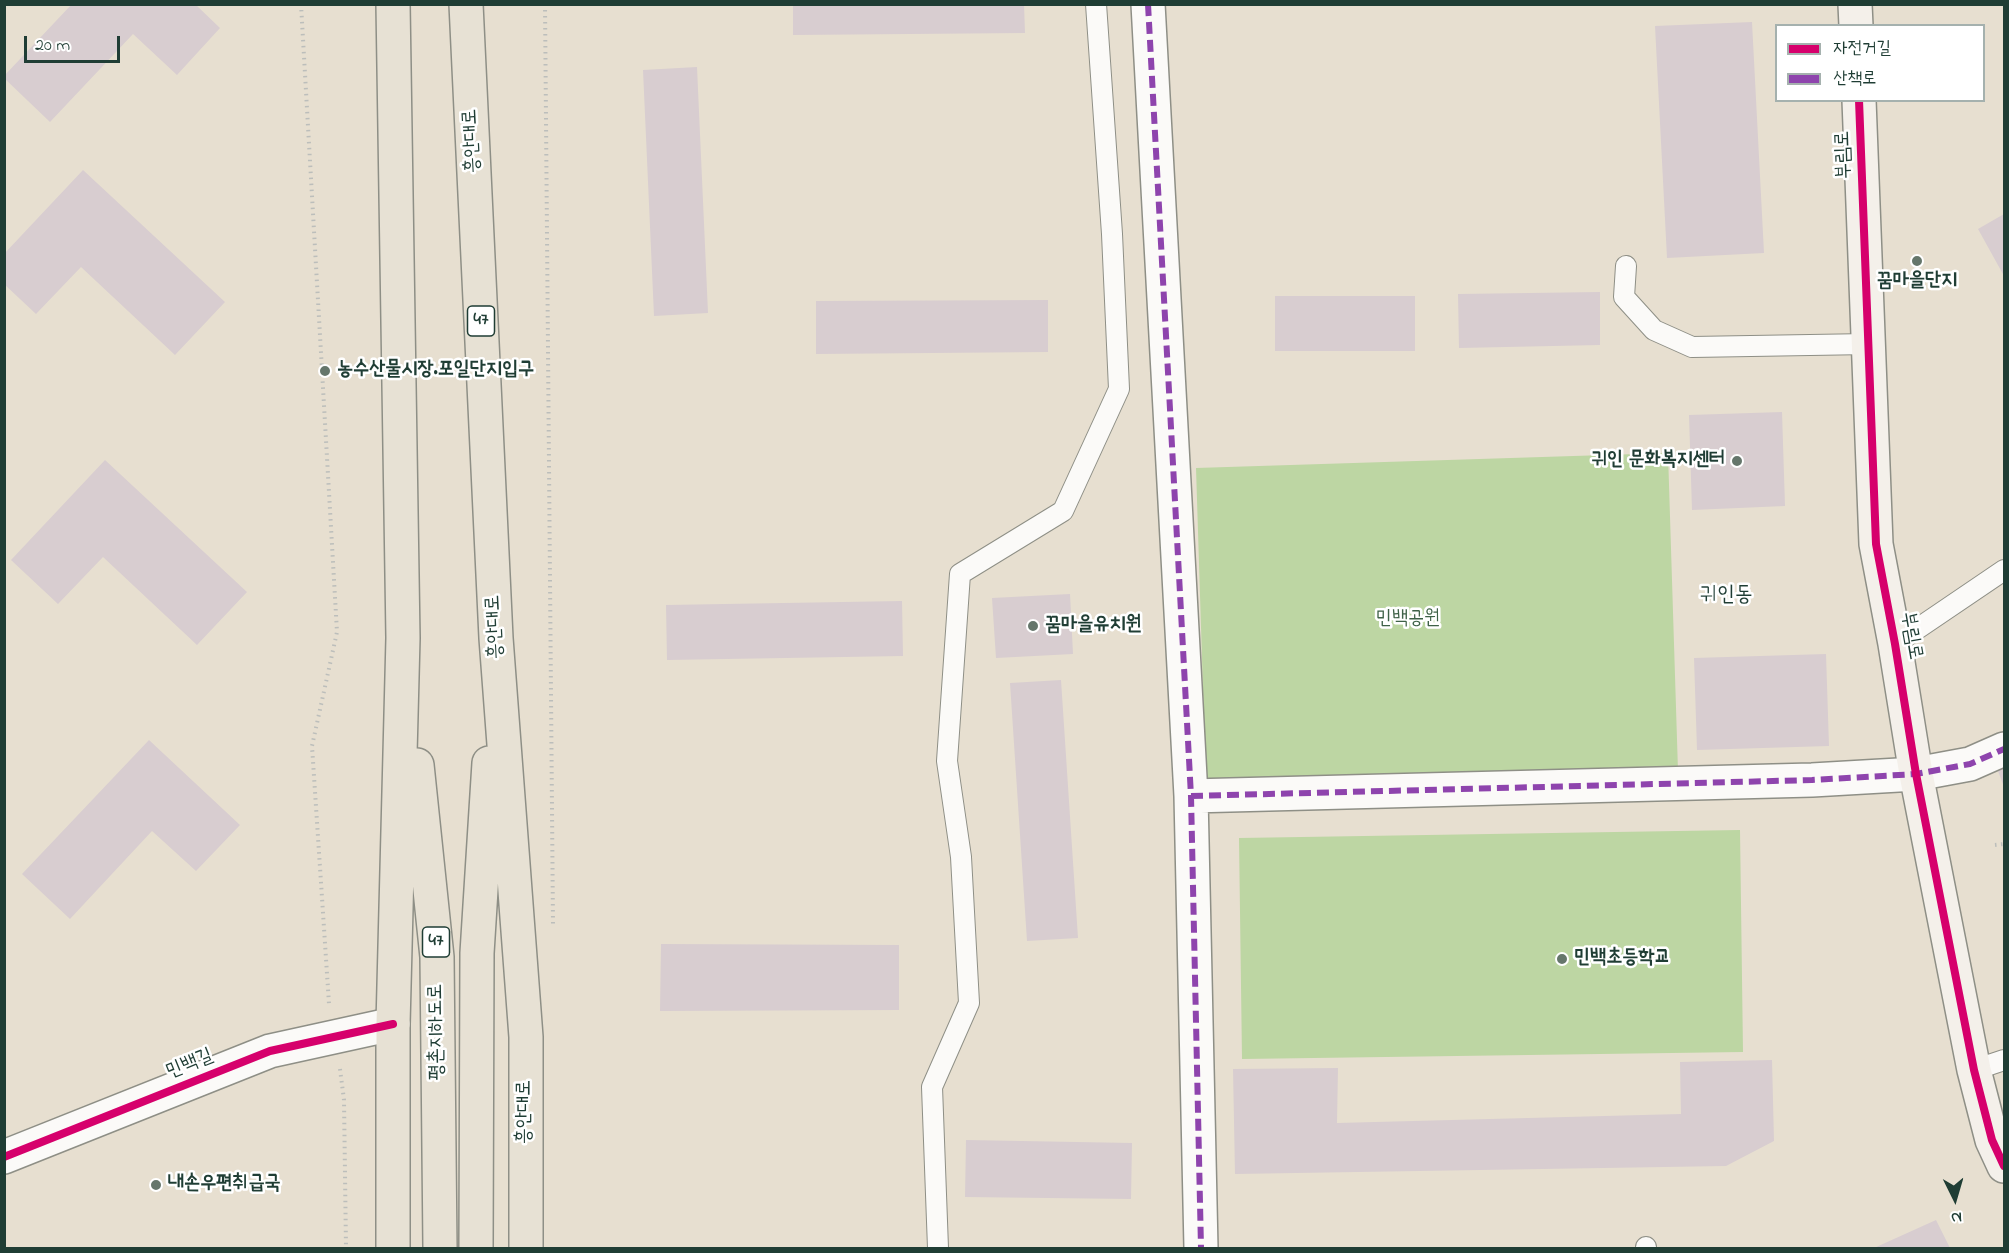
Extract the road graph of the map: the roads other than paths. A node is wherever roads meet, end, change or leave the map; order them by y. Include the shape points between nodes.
1 (393, 4) edge
2 (466, 4) edge
3 (1095, 4) edge
4 (1148, 4) edge
5 (1855, 4) edge
6 (1856, 24) edge
7 (1859, 102) edge
8 (1626, 266) dead end
9 (1869, 344) junction
10 (2004, 570) edge
11 (403, 638) junction
12 (496, 639) junction
13 (1896, 644) junction
14 (2004, 749) edge
15 (1916, 774) junction
16 (1191, 796) junction
17 (393, 1024) junction
18 (1989, 1065) edge
19 (4, 1157) edge
20 (2004, 1166) edge
21 (393, 1248) edge
22 (440, 1248) edge
23 (476, 1248) edge
24 (526, 1248) edge
25 (938, 1248) edge
26 (1201, 1248) edge

1 - 11 main road, 47
2 - 12 main road, 흥안대로 / 47
3 - 25 lane via 1119,389 1064,511 960,574 946,761 961,857 969,1002 932,1087
4 - 16 street
5 - 6 street
7 - 9 street, 부림로
8 - 9 lane via 1624,297 1654,330 1692,347
9 - 13 street, 부림로 via 1876,544
10 - 13 lane
11 - 17 main road
11 - 22 main road, 평촌지하도로 / 47 via 437,957
12 - 23 main road, 평촌지하도로 / 47 via 477,953
12 - 24 main road, 흥안대로 via 526,1037
13 - 15 street, 부림로
14 - 15 street via 1970,764
15 - 16 street
15 - 18 street, 부림로
16 - 26 street
17 - 19 street, 민백길 via 270,1051
17 - 21 main road
18 - 20 street, 부림로 via 1992,1140

